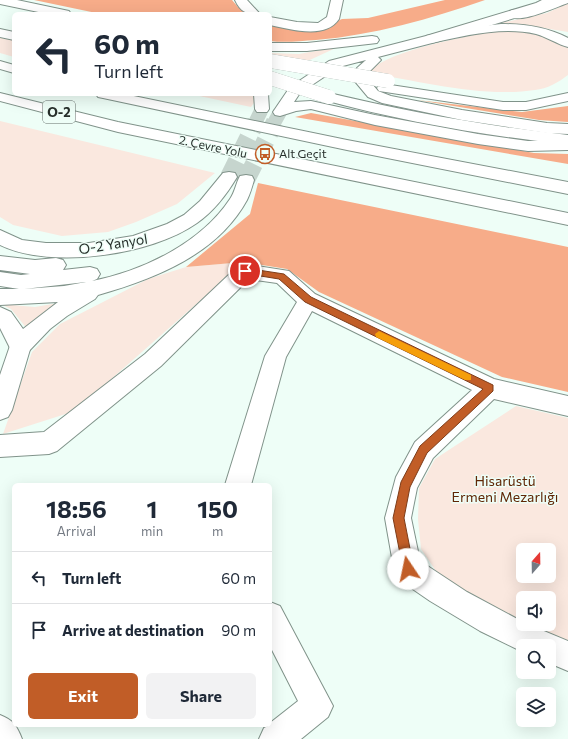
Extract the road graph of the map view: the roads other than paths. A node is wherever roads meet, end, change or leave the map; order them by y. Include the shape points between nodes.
1 (0, 0) edge
2 (241, 0) edge
3 (338, 0) edge
4 (550, 0) edge
5 (564, 0) edge
6 (502, 4) dead end
7 (0, 6) edge
8 (18, 12) edge
9 (56, 12) edge
10 (252, 12) edge
11 (468, 14) dead end
12 (512, 14) junction
13 (272, 21) edge
14 (0, 26) edge
15 (12, 28) edge
16 (0, 33) edge
17 (12, 36) edge
18 (431, 39) junction
19 (372, 40) junction
20 (389, 42) junction
21 (568, 43) edge
22 (272, 47) edge
23 (272, 61) edge
24 (0, 65) edge
25 (12, 68) edge
26 (0, 69) edge
27 (272, 69) edge
28 (12, 72) edge
29 (272, 79) edge
30 (568, 82) edge
31 (386, 85) junction
32 (112, 96) edge
33 (261, 96) edge
34 (0, 97) edge
35 (568, 97) edge
36 (0, 101) edge
37 (118, 127) junction
38 (568, 129) edge
39 (568, 140) edge
40 (568, 145) edge
41 (568, 188) edge
42 (568, 219) edge
43 (154, 237) junction
44 (0, 238) edge
45 (196, 244) junction
46 (0, 263) edge
47 (0, 279) edge
48 (104, 286) junction
49 (0, 297) edge
50 (308, 300) junction
51 (0, 315) edge
52 (20, 346) junction
53 (490, 388) junction
54 (568, 406) edge
55 (0, 410) edge
56 (0, 446) edge
57 (239, 483) edge
58 (272, 620) edge
59 (528, 639) edge
60 (556, 651) edge
61 (568, 656) edge
62 (0, 731) edge
63 (6, 739) edge
64 (275, 739) edge

1 - 9 main road
2 - 10 main road
3 - 13 main road via 333,19 321,27
4 - 12 main road via 540,6
5 - 12 main road via 533,13
6 - 11 main road
7 - 8 main road
12 - 18 main road
14 - 15 main road
16 - 17 main road
18 - 20 main road
18 - 21 main road via 490,28 525,28 557,36
19 - 20 main road
19 - 22 main road via 307,47
19 - 33 main road via 318,59 279,87 262,109
20 - 38 main road via 362,71 360,79 373,94 387,100 462,115
20 - 40 main road via 334,64 295,90 280,112 311,105 478,139 528,146
23 - 31 main road, bridge
24 - 25 main road
26 - 28 main road
27 - 31 main road
29 - 39 main road, bridge via 377,111
30 - 31 main road via 545,93 512,97
31 - 35 main road via 503,106 526,106
32 - 41 main road
34 - 37 main road, 2. Çevre Yolu / O-2
36 - 37 main road
37 - 42 main road, 2. Çevre Yolu / O-2
43 - 44 main road, O-2 Yanyol via 133,243 70,251 24,247
43 - 45 main road, O-2 Yanyol via 190,219 238,178 237,202 219,224
43 - 46 main road via 129,251 80,264 35,267
45 - 47 main road via 117,270 21,282
45 - 48 main road via 160,266
48 - 49 main road via 60,294
48 - 52 main road via 53,315
50 - 53 main road
50 - 56 main road via 282,276 245,271 153,360 49,443
50 - 57 main road via 276,356
51 - 52 main road via 14,330
52 - 55 main road
53 - 54 main road
53 - 59 main road via 424,450 405,486 398,518 408,569 440,592
58 - 64 main road via 317,706
60 - 61 main road
62 - 63 main road

